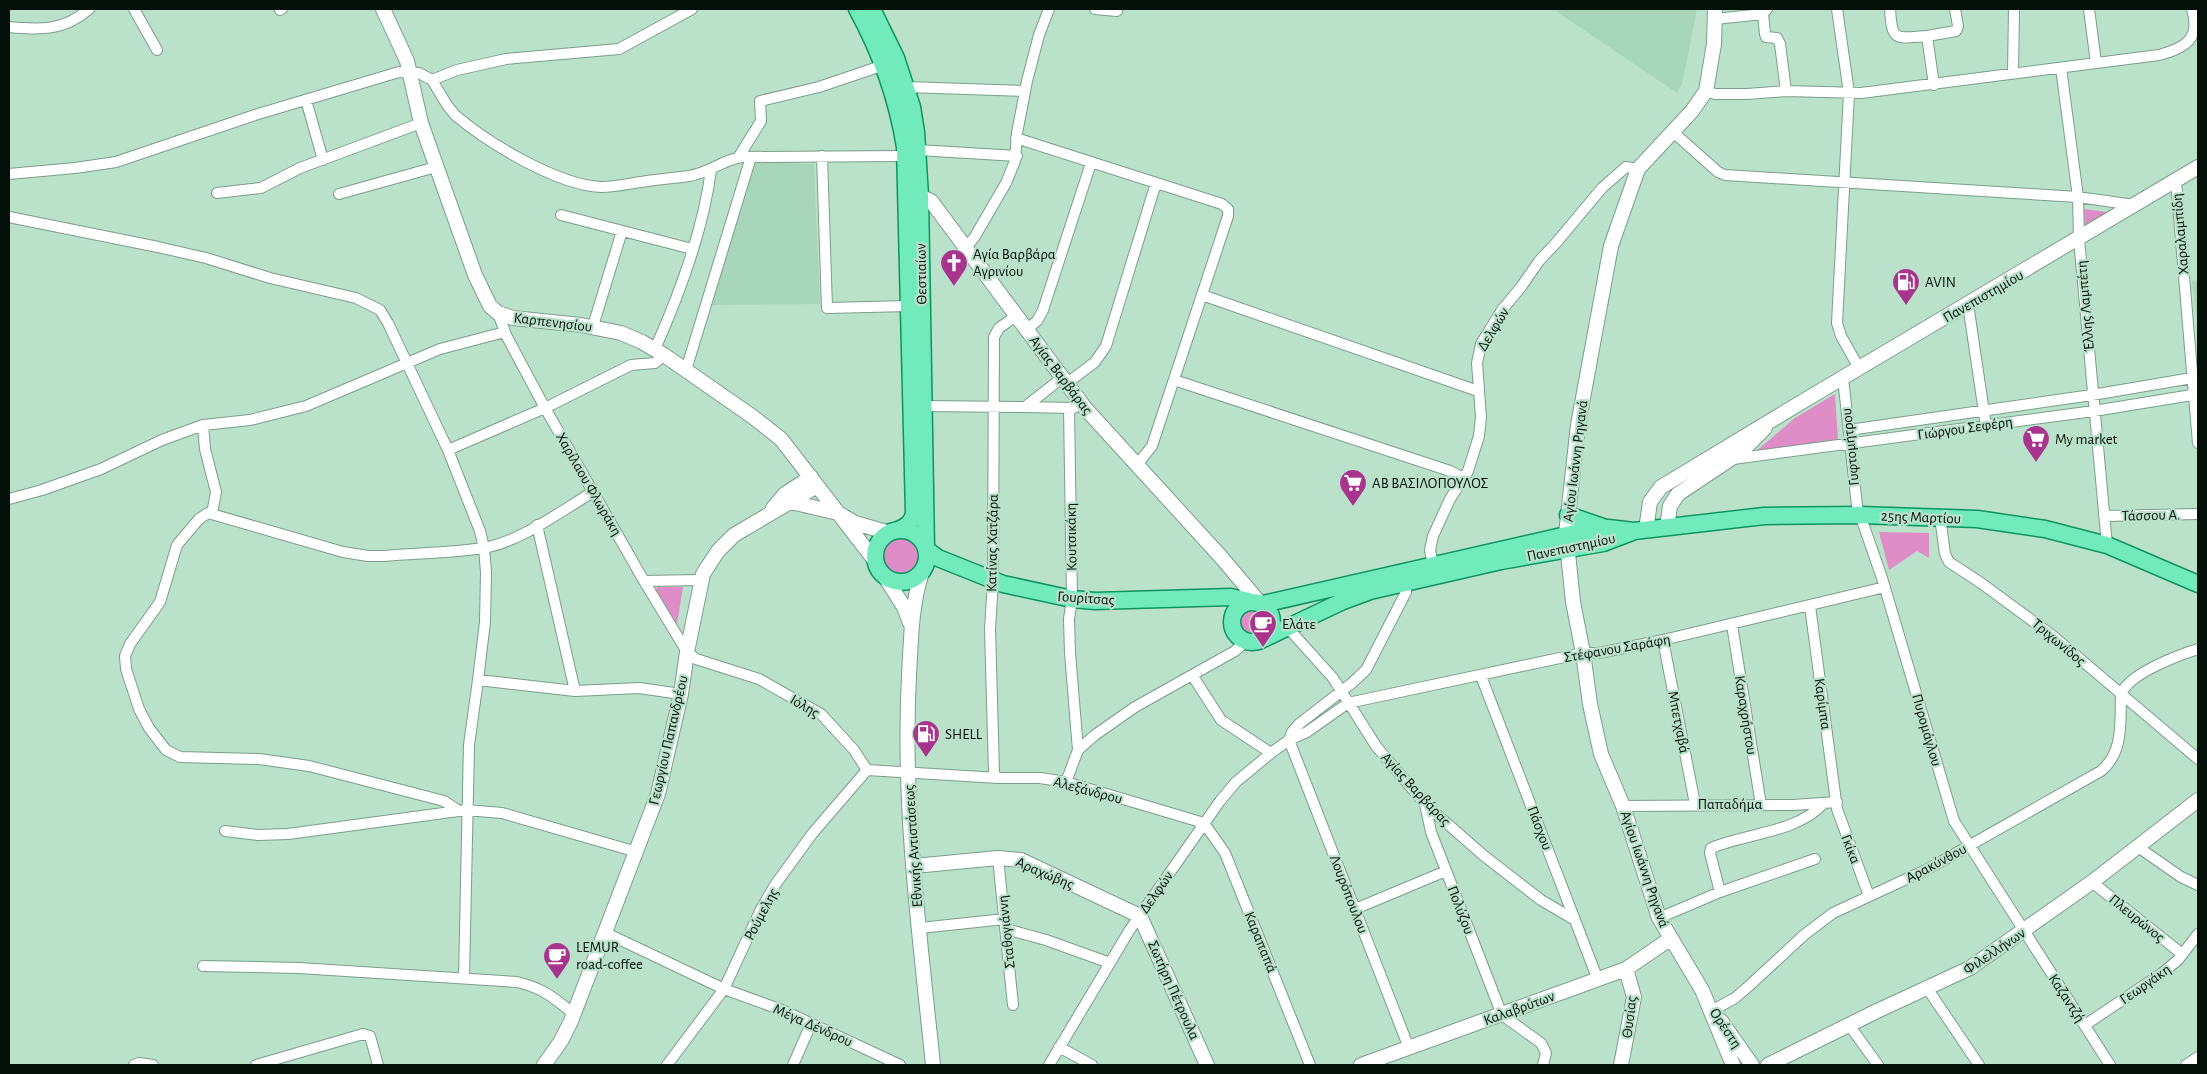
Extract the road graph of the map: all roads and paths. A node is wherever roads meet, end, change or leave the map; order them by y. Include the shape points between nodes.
1 (89, 9) edge
2 (134, 9) edge
3 (383, 9) edge
4 (692, 9) edge
5 (857, 9) edge
6 (872, 9) edge
7 (1049, 9) edge
8 (1095, 9) edge
9 (1117, 9) edge
10 (1837, 9) edge
11 (1890, 9) edge
12 (1955, 9) edge
13 (2014, 9) edge
14 (2089, 9) edge
15 (2192, 9) edge
16 (1765, 11) edge
17 (75, 13) edge
18 (1715, 14) edge
19 (9, 27) edge
20 (1927, 36) junction
21 (157, 50) dead end
22 (2096, 63) junction
23 (884, 65) junction
24 (2061, 68) junction
25 (411, 72) junction
26 (2013, 72) junction
27 (432, 80) junction
28 (1934, 85) junction
29 (906, 87) junction
30 (1025, 91) junction
31 (1706, 91) junction
32 (1786, 91) junction
33 (1849, 93) junction
34 (306, 100) junction
35 (421, 123) junction
36 (1672, 131) junction
37 (1016, 138) junction
38 (912, 153) junction
39 (822, 156) junction
40 (1017, 156) junction
41 (751, 157) junction
42 (738, 158) junction
43 (323, 160) junction
44 (1091, 163) junction
45 (436, 167) junction
46 (2198, 168) edge
47 (1638, 169) junction
48 (711, 170) junction
49 (9, 174) edge
50 (2176, 181) junction
51 (1156, 183) junction
52 (1844, 183) junction
53 (217, 193) dead end
54 (339, 194) dead end
55 (914, 196) junction
56 (2078, 198) junction
57 (2134, 205) junction
58 (561, 215) dead end
59 (9, 217) edge
60 (622, 231) junction
61 (2079, 239) junction
62 (966, 246) junction
63 (692, 249) junction
64 (1202, 295) junction
65 (1968, 304) junction
66 (909, 306) junction
67 (498, 313) junction
68 (1016, 316) junction
69 (593, 326) junction
70 (1026, 330) junction
71 (505, 332) junction
72 (660, 352) junction
73 (407, 364) junction
74 (1859, 368) junction
75 (686, 370) junction
76 (2196, 377) edge
77 (1843, 378) junction
78 (1174, 380) junction
79 (1064, 381) junction
80 (1478, 391) junction
81 (2196, 394) edge
82 (2092, 395) junction
83 (923, 406) junction
84 (1025, 407) junction
85 (545, 408) junction
86 (994, 408) junction
87 (1069, 408) junction
88 (1085, 408) junction
89 (1984, 411) junction
90 (2094, 411) junction
91 (1769, 424) junction
92 (203, 425) junction
93 (1986, 426) junction
94 (1849, 430) junction
95 (2198, 443) edge
96 (1850, 444) junction
97 (448, 450) junction
98 (1732, 459) junction
99 (1136, 466) junction
100 (1463, 478) junction
101 (814, 481) junction
102 (593, 492) junction
103 (9, 499) edge
104 (792, 502) junction
105 (838, 512) junction
106 (212, 514) junction
107 (768, 514) junction
108 (2198, 514) edge
109 (1568, 515) junction
110 (1860, 515) junction
111 (2104, 516) junction
112 (1940, 517) junction
113 (537, 525) junction
114 (1667, 527) junction
115 (1608, 528) junction
116 (1640, 530) junction
117 (894, 531) junction
118 (1567, 541) junction
119 (2107, 545) junction
120 (484, 548) junction
121 (1221, 557) junction
122 (925, 559) junction
123 (876, 562) junction
124 (1434, 570) junction
125 (885, 577) junction
126 (1406, 577) junction
127 (700, 580) junction
128 (993, 580) junction
129 (644, 582) junction
130 (2198, 584) edge
131 (1884, 587) junction
132 (1231, 597) junction
133 (1072, 600) junction
134 (1283, 601) junction
135 (1257, 603) junction
136 (1810, 606) junction
137 (1232, 620) junction
138 (1732, 625) junction
139 (912, 626) junction
140 (1288, 628) junction
141 (1254, 640) junction
142 (1663, 640) junction
143 (2198, 649) edge
144 (687, 652) junction
145 (1583, 654) junction
146 (1192, 675) junction
147 (1481, 676) junction
148 (1359, 678) junction
149 (478, 680) junction
150 (575, 691) junction
151 (1342, 691) junction
152 (681, 694) junction
153 (2121, 695) junction
154 (1370, 697) junction
155 (1348, 703) junction
156 (1289, 740) junction
157 (1078, 750) junction
158 (1271, 754) junction
159 (2198, 759) edge
160 (867, 770) junction
161 (908, 772) junction
162 (999, 778) junction
163 (1066, 782) junction
164 (2198, 800) edge
165 (1836, 802) junction
166 (1824, 803) junction
167 (1425, 804) junction
168 (1695, 804) junction
169 (1761, 805) junction
170 (1623, 806) junction
171 (463, 811) junction
172 (1204, 823) junction
173 (225, 831) dead end
174 (1968, 846) junction
175 (2138, 847) junction
176 (637, 852) junction
177 (998, 858) junction
178 (1815, 859) dead end
179 (914, 866) junction
180 (1446, 870) junction
181 (2092, 882) junction
182 (2198, 885) edge
183 (1720, 892) junction
184 (1869, 896) junction
185 (1355, 909) junction
186 (1140, 916) junction
187 (1659, 918) junction
188 (1575, 920) junction
189 (1005, 924) junction
190 (920, 928) junction
191 (2024, 931) junction
192 (606, 933) junction
193 (2198, 934) edge
194 (1670, 938) junction
195 (2182, 954) junction
196 (1110, 963) junction
197 (203, 966) dead end
198 (1626, 969) junction
199 (464, 978) junction
200 (1598, 980) junction
201 (1927, 988) junction
202 (724, 989) junction
203 (1702, 990) junction
204 (1013, 1005) dead end
205 (1713, 1010) junction
206 (574, 1014) junction
207 (1502, 1014) junction
208 (811, 1024) junction
209 (1849, 1025) junction
210 (2085, 1025) junction
211 (1060, 1047) junction
212 (1409, 1048) junction
213 (2198, 1057) edge
214 (1380, 1063) edge
215 (134, 1065) edge
216 (153, 1065) edge
217 (256, 1065) edge
218 (378, 1065) edge
219 (544, 1065) edge
220 (667, 1065) edge
221 (793, 1065) edge
222 (900, 1065) edge
223 (933, 1065) edge
224 (1049, 1065) edge
225 (1092, 1065) edge
226 (1207, 1065) edge
227 (1310, 1065) edge
228 (1361, 1065) edge
229 (1543, 1065) edge
230 (1621, 1065) edge
231 (1734, 1065) edge
232 (1752, 1065) edge
233 (1768, 1065) edge
234 (1878, 1065) edge
235 (1979, 1065) edge
236 (2110, 1065) edge
237 (2186, 1065) edge

1 - 17 street
2 - 21 street
3 - 25 street, Καρπενησίου
4 - 27 street via 619,49 515,57 457,70
5 - 23 main road, Θεστιαίων
6 - 29 main road, Θεστιαίων
7 - 30 street
8 - 9 street
10 - 33 street
11 - 20 street via 1894,35 1901,38
12 - 20 street via 1958,26 1955,32
13 - 26 street
14 - 22 street
15 - 22 street via 2194,34 2176,50 2159,56
16 - 18 street
16 - 32 street via 1765,36 1775,37 1780,44
17 - 19 street via 48,29
18 - 31 street, Αγίου Ιωάννη Ρηγανά via 1712,62
20 - 28 street
22 - 24 street
23 - 38 main road, Θεστιαίων
23 - 42 street via 819,87 760,101 761,121
24 - 26 street
24 - 56 street, Έλλης Λαμπέτη
25 - 27 street
25 - 34 street via 391,74
25 - 35 street, Καρπενησίου
26 - 28 street
27 - 48 street via 460,119 522,160 559,176 595,186 610,186
28 - 33 street
29 - 30 street
29 - 38 main road, Θεστιαίων via 912,107
30 - 37 street
31 - 32 street via 1715,94
31 - 36 street, Αγίου Ιωάννη Ρηγανά
32 - 33 street
33 - 52 street
34 - 43 street
34 - 49 street via 116,162
35 - 43 street
35 - 45 street, Καρπενησίου
36 - 47 street, Αγίου Ιωάννη Ρηγανά
36 - 52 street via 1725,175
37 - 40 street
37 - 44 street
38 - 39 street
38 - 40 street
38 - 55 main road, Θεστιαίων
39 - 41 street
39 - 66 street via 828,308
40 - 62 street via 1006,183
41 - 42 street
41 - 75 street
42 - 48 street via 725,161
43 - 53 street via 261,188
44 - 51 street
44 - 70 street via 1043,310 1037,321
45 - 54 street
45 - 67 street, Καρπενησίου via 480,288
46 - 50 street, Πανεπιστημίου
47 - 80 street, Δελφών via 1626,167 1602,188 1539,261 1500,313 1478,351
47 - 109 street, Αγίου Ιωάννη Ρηγανά via 1619,218 1607,262 1578,426
48 - 63 street
50 - 57 street, Πανεπιστημίου
50 - 76 street, Χαραλαμπίδη
51 - 64 street via 1222,204 1228,209
51 - 79 street via 1106,346 1095,362
52 - 56 street
52 - 74 street via 1838,323 1841,336
55 - 62 street, Αγίας Βαρβάρας via 931,201
55 - 66 main road, Θεστιαίων
55 - 83 main road, Θεστιαίων
56 - 57 street
56 - 61 street, Έλλης Λαμπέτη
57 - 61 street, Πανεπιστημίου
58 - 60 street
59 - 73 street via 186,254 356,298 380,310
60 - 63 street
60 - 69 street
61 - 65 street, Πανεπιστημίου
61 - 82 street, Έλλης Λαμπέτη
62 - 68 street, Αγίας Βαρβάρας
63 - 72 street
64 - 78 street
64 - 80 street
65 - 74 street, Πανεπιστημίου
65 - 89 street
66 - 117 main road, Θεστιαίων via 914,513 907,526
67 - 69 street, Καρπενησίου via 521,320
67 - 71 street, Χαρίλαου Φλωράκη
68 - 70 street, Αγίας Βαρβάρας
68 - 86 street, Κατίνας Χατζάρα via 999,328 994,337
69 - 72 street, Καρπενησίου via 621,333
70 - 79 street, Αγίας Βαρβάρας
71 - 73 street via 440,349
71 - 85 street, Χαρίλαου Φλωράκη
72 - 75 street, Καρπενησίου
72 - 85 street via 655,363 631,365
73 - 92 street via 306,406 250,420
73 - 97 street
74 - 77 street, Πανεπιστημίου
75 - 101 street, Καρπενησίου via 770,430
76 - 81 street, Χαραλαμπίδη
76 - 82 street, Γιώργου Σεφέρη
77 - 91 street, Πανεπιστημίου
77 - 94 street, Γυφτομήτρου
78 - 99 street via 1152,446
78 - 100 street
79 - 84 street
79 - 88 street, Αγίας Βαρβάρας
80 - 100 street, Δελφών via 1479,436
81 - 90 street, Γιώργου Σεφέρη
81 - 95 street, Χαραλαμπίδη
82 - 89 street, Γιώργου Σεφέρη
82 - 90 street, Έλλης Λαμπέτη
83 - 86 street
83 - 122 main road, Θεστιαίων
84 - 86 street
84 - 87 street
85 - 97 street
85 - 102 street, Χαρίλαου Φλωράκη
86 - 128 street, Κατίνας Χατζάρα
87 - 88 street
87 - 133 street, Κουτσικάκη
88 - 99 street, Αγίας Βαρβάρας
89 - 93 street
89 - 94 street, Γιώργου Σεφέρη
90 - 93 street, Γιώργου Σεφέρη
90 - 111 street, Έλλης Λαμπέτη
91 - 98 street, Πανεπιστημίου
91 - 116 street, Πανεπιστημίου via 1739,438 1661,487 1650,502
92 - 103 street via 101,469
92 - 106 street via 205,449 216,492
93 - 96 street, Γιώργου Σεφέρη
94 - 96 street, Γυφτομήτρου
96 - 98 street, Γιώργου Σεφέρη
96 - 110 street, Γυφτομήτρου
97 - 120 street
98 - 114 street, Πανεπιστημίου via 1678,494 1670,506
99 - 121 street, Αγίας Βαρβάρας
100 - 124 street, Δελφών via 1433,536 1430,550
101 - 104 street
101 - 105 street, Καρπενησίου
101 - 107 street via 785,494
102 - 113 street
102 - 129 street, Χαρίλαου Φλωράκη
104 - 105 street
104 - 107 street
105 - 117 street, Καρπενησίου via 855,522
105 - 123 street, Καρπενησίου
106 - 120 street via 343,552 368,556
106 - 171 street via 199,519 177,545 160,602 125,656 139,709 160,744 172,755 180,757 259,759 330,770 444,801
107 - 127 street, Γεωργίου Παπανδρέου via 722,546
108 - 111 street, Τάσσου Α.
109 - 115 main road
109 - 118 street, Αγίου Ιωάννη Ρηγανά
110 - 112 main road, 25ης Μαρτίου
110 - 114 main road, 25ης Μαρτίου via 1764,516
110 - 131 street, Πυρομάγλου
111 - 119 street, Έλλης Λαμπέτη
112 - 119 main road, 25ης Μαρτίου via 2046,529
112 - 153 street, Τριχωνίδος via 1944,554 1949,562 2027,616
113 - 120 street via 507,541
113 - 150 street
114 - 116 main road, 25ης Μαρτίου
115 - 116 main road, Πανεπιστημίου
115 - 118 main road, Πανεπιστημίου
116 - 118 main road, Πανεπιστημίου via 1603,542
117 - 122 main road via 915,534
117 - 123 main road via 877,545
118 - 124 main road, Πανεπιστημίου
118 - 145 street, Αγίου Ιωάννη Ρηγανά via 1572,595
119 - 130 main road, 25ης Μαρτίου
120 - 149 street via 486,622
121 - 132 street, Αγίας Βαρβάρας via 1228,572
121 - 135 street, Αγίας Βαρβάρας
122 - 125 main road via 916,578 900,582
122 - 128 main road, Γουρίτσας via 946,562
122 - 139 street, Εθνικής Αντιστάσεως via 916,590
123 - 125 main road
124 - 126 main road, Πανεπιστημίου
125 - 139 street, Εθνικής Αντιστάσεως
126 - 134 main road, Πανεπιστημίου
126 - 140 main road, Πανεπιστημίου
126 - 148 street, Δελφών via 1402,601
127 - 129 street
127 - 144 street, Γεωργίου Παπανδρέου
128 - 133 main road, Γουρίτσας
128 - 162 street, Κατίνας Χατζάρα via 990,629 994,772
129 - 144 street, Χαρίλαου Φλωράκη
131 - 136 street, Στέφανου Σαράφη
131 - 174 street, Πυρομάγλου via 1951,812
132 - 133 main road, Γουρίτσας
132 - 135 main road, Γουρίτσας
132 - 137 main road
133 - 157 street, Κουτσικάκη via 1070,653
134 - 135 main road, Πανεπιστημίου
134 - 140 main road
135 - 137 main road via 1237,608
135 - 141 main road via 1272,616 1272,623 1271,630
136 - 138 street, Στέφανου Σαράφη
136 - 165 street, Καρίμπα
137 - 141 main road via 1236,633
138 - 142 street, Στέφανου Σαράφη
138 - 169 street, Καραχρήστου
139 - 161 street, Εθνικής Αντιστάσεως via 907,711
140 - 141 main road, Πανεπιστημίου
140 - 151 street, Αγίας Βαρβάρας
141 - 146 street
142 - 145 street, Στέφανου Σαράφη
142 - 168 street, Μπετχαβά
143 - 153 street via 2152,669 2128,685
144 - 152 street, Γεωργίου Παπανδρέου
144 - 160 street, Ιόλης via 696,659 759,679 822,714
145 - 147 street, Στέφανου Σαράφη
145 - 170 street, Αγίου Ιωάννη Ρηγανά via 1598,745
146 - 157 street via 1129,712
146 - 158 street via 1221,720
147 - 154 street, Στέφανου Σαράφη
147 - 188 street, Πάσχου
148 - 151 street, Δελφών
148 - 154 street via 1355,683 1358,695
149 - 150 street
149 - 171 street
150 - 152 street via 639,688
151 - 155 street, Αγίας Βαρβάρας
151 - 156 street, Δελφών via 1299,724
152 - 176 street, Γεωργίου Παπανδρέου via 658,794
153 - 159 street, Τριχωνίδος
153 - 174 street, Αρακύνθου via 2119,740 2104,768
154 - 155 street, Στέφανου Σαράφη
155 - 156 street, Δελφών via 1307,732
155 - 167 street, Αγίας Βαρβάρας via 1384,757
156 - 158 street, Δελφών
156 - 185 street, Λουρόπουλου
157 - 163 street, Κουτσικάκη
158 - 172 street, Δελφών via 1236,782
160 - 161 street
160 - 202 street, Ρούμελης via 812,834 775,885
161 - 162 street, Αλεξάνδρου
161 - 179 street, Εθνικής Αντιστάσεως
162 - 163 street, Αλεξάνδρου
163 - 172 street, Αλεξάνδρου
164 - 175 street, Φιλελλήνων
165 - 166 street, Παπαδήμα
165 - 184 street, Γκίκα
166 - 169 street, Παπαδήμα
166 - 183 street via 1812,814 1792,823 1711,848
167 - 180 street, Πολύζου via 1431,832
167 - 188 street, Αγίας Βαρβάρας via 1490,861 1541,900
168 - 169 street, Παπαδήμα
168 - 170 street, Παπαδήμα
170 - 187 street, Αγίου Ιωάννη Ρηγανά
171 - 173 street via 288,834
171 - 176 street via 502,813
171 - 199 street
172 - 186 street, Δελφών
172 - 227 street, Καραπαπά via 1225,854
174 - 184 street, Αρακύνθου
174 - 191 street, Πυρομάγλου
175 - 181 street, Φιλελλήνων
175 - 182 street
176 - 192 street, Γεωργίου Παπανδρέου
177 - 179 street, Αραχώβης
177 - 186 street, Αραχώβης via 1021,860
177 - 189 street, Σταθογιάννη
178 - 183 street
179 - 190 street, Εθνικής Αντιστάσεως
180 - 185 street
180 - 207 street, Πολύζου
181 - 191 street, Φιλελλήνων
181 - 195 street, Πλευρώνος
183 - 187 street
184 - 205 street, Αρακύνθου via 1828,917 1735,998
185 - 212 street, Λουρόπουλου
186 - 196 street, Δελφών
186 - 226 street, Σωτήρη Πέτρουλα
187 - 194 street, Αγίου Ιωάννη Ρηγανά
188 - 200 street, Πάσχου
189 - 190 street
189 - 196 street
189 - 204 street, Σταθογιάννη
190 - 223 street, Εθνικής Αντιστάσεως
191 - 201 street, Φιλελλήνων via 1962,973
191 - 210 street, Καζαντζή
192 - 202 street, Μέγα Δένδρου
192 - 206 street, Γεωργίου Παπανδρέου
193 - 195 street, Γεωργάκη
194 - 198 street, Καλαβρύτων
194 - 203 street, Αγίου Ιωάννη Ρηγανά
195 - 210 street, Γεωργάκη via 2161,974
196 - 211 street, Δελφών
197 - 199 street
198 - 200 street, Καλαβρύτων
198 - 230 street, Θυσίας via 1634,997
199 - 206 street via 517,982 536,987
200 - 207 street, Καλαβρύτων
201 - 209 street, Φιλελλήνων
201 - 235 street
202 - 208 street, Μέγα Δένδρου
202 - 220 street, Ρούμελης
203 - 205 street, Ορέστη
203 - 231 street, Αγίου Ιωάννη Ρηγανά
205 - 232 street, Ορέστη
206 - 219 street, Γεωργίου Παπανδρέου
207 - 212 street, Καλαβρύτων
207 - 229 street via 1541,1043 1546,1053
208 - 221 street
208 - 222 street, Μέγα Δένδρου
209 - 233 street, Φιλελλήνων
209 - 234 street
210 - 236 street, Καζαντζή
211 - 224 street, Δελφών
211 - 225 street
212 - 214 street, Καλαβρύτων
213 - 237 street
214 - 228 street, Καλαβρύτων
215 - 216 street
217 - 218 street via 363,1034 370,1036

